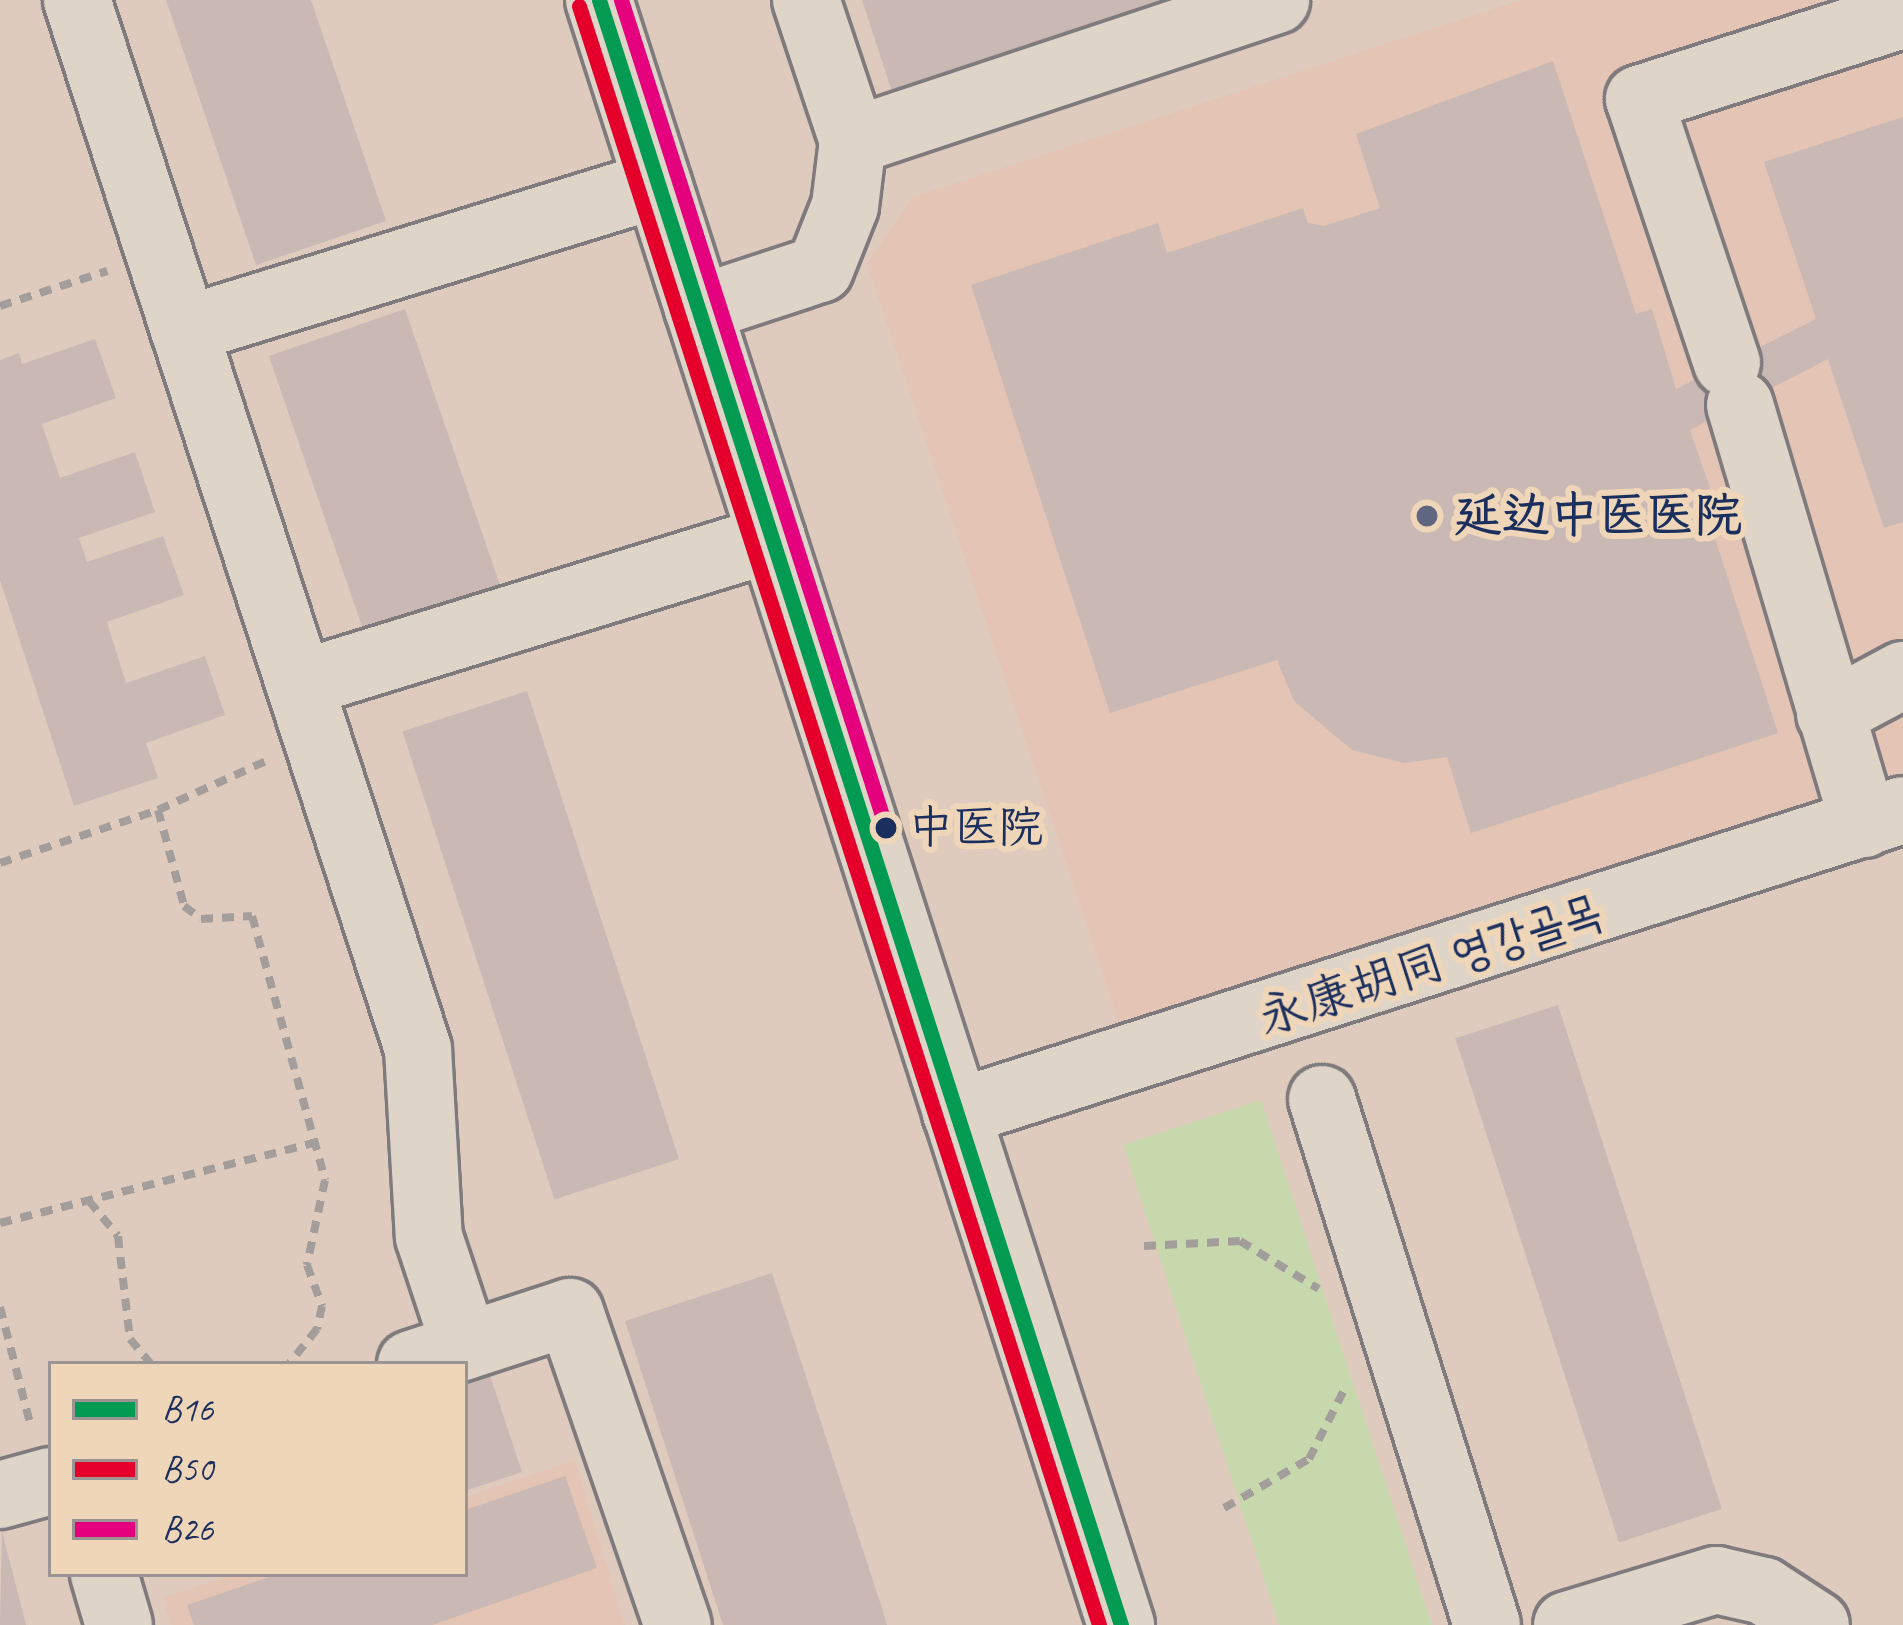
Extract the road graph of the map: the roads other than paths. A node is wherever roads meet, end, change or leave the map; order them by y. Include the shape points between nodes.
1 (76, 0) edge
2 (598, 0) edge
3 (806, 0) edge
4 (1276, 0) edge
5 (1903, 15) edge
6 (853, 141) junction
7 (658, 184) junction
8 (698, 309) junction
9 (184, 330) junction
10 (772, 539) junction
11 (1903, 675) edge
12 (308, 711) junction
13 (1830, 714) junction
14 (1884, 817) edge
15 (1322, 1099) dead end
16 (956, 1113) junction
17 (438, 1355) edge
18 (105, 1577) edge
19 (118, 1625) edge
20 (678, 1625) edge
21 (1121, 1625) edge
22 (1486, 1625) edge
23 (1567, 1625) edge
24 (1816, 1625) edge

1 - 9 street
2 - 7 street
3 - 6 street
4 - 6 street
5 - 13 street via 1639,99
6 - 8 street via 845,206 820,268
7 - 8 street
7 - 9 street
8 - 10 street
9 - 12 street
10 - 12 street
10 - 16 street
11 - 13 street
12 - 17 street via 418,1049
13 - 14 street
14 - 16 street, 永康胡同 영강골목
15 - 22 street
16 - 21 street
17 - 20 street via 570,1312
18 - 19 street
23 - 24 street via 1716,1580 1764,1591

